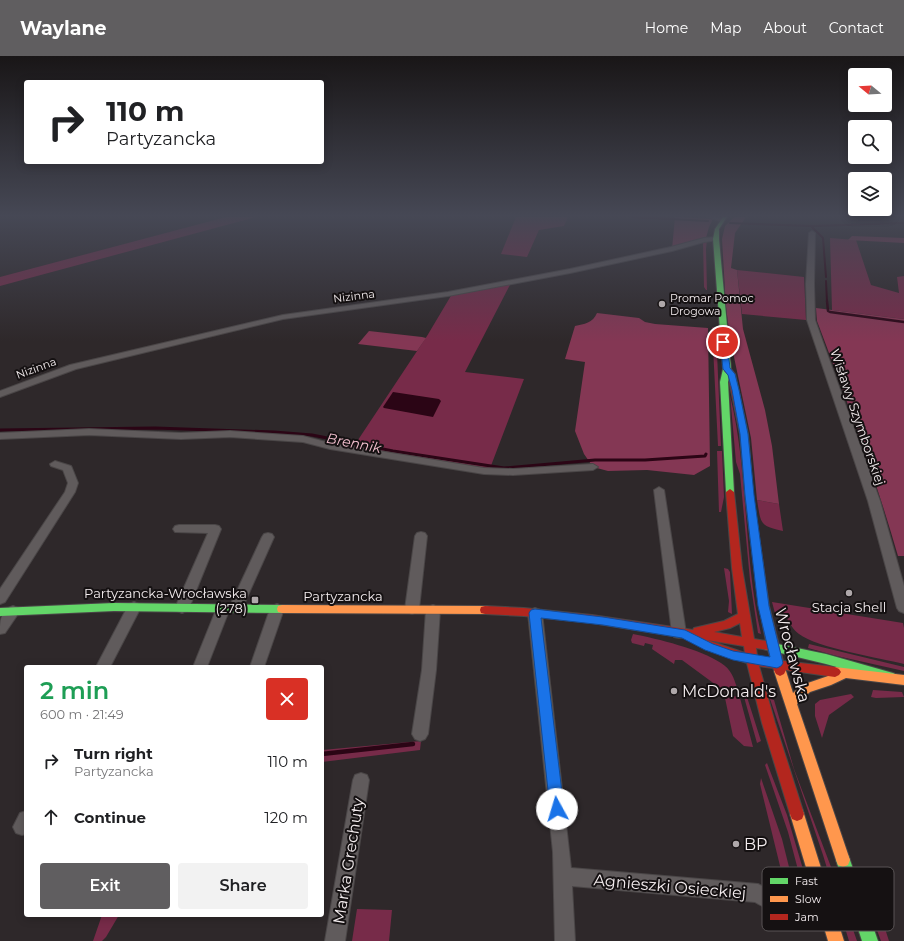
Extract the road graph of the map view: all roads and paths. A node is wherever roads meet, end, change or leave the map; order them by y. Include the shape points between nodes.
1 (630, 258) edge
2 (717, 258) edge
3 (811, 258) edge
4 (726, 369) junction
5 (0, 394) edge
6 (0, 436) edge
7 (55, 464) dead end
8 (593, 467) dead end
9 (659, 490) dead end
10 (179, 529) dead end
11 (421, 536) dead end
12 (268, 537) dead end
13 (0, 599) edge
14 (134, 607) junction
15 (182, 608) junction
16 (230, 608) junction
17 (904, 608) edge
18 (277, 609) junction
19 (412, 610) junction
20 (433, 610) junction
21 (6, 611) edge
22 (535, 613) junction
23 (743, 617) junction
24 (0, 629) edge
25 (682, 633) junction
26 (748, 643) junction
27 (773, 647) junction
28 (751, 658) junction
29 (777, 663) junction
30 (105, 665) edge
31 (201, 665) edge
32 (258, 665) edge
33 (843, 674) junction
34 (893, 678) junction
35 (904, 680) edge
36 (790, 703) junction
37 (420, 734) dead end
38 (361, 780) dead end
39 (813, 867) edge
40 (845, 867) edge
41 (564, 876) junction
42 (762, 896) edge
43 (833, 931) edge
44 (867, 931) edge
45 (335, 941) edge
46 (565, 941) edge
47 (836, 941) edge
48 (870, 941) edge

1 - 5 street, Nizinna via 451,293 283,317 73,367
2 - 4 main road, Wrocławska
3 - 17 street, Wisławy Szymborskiej via 811,320 874,501
4 - 23 main road, Wrocławska via 724,382 731,499
4 - 27 main road, Wrocławska via 731,374 744,434 749,495 764,606
6 - 8 street via 55,432 181,436 230,434 303,439 336,447 484,471 513,472
7 - 13 street via 67,468 73,483 70,492
9 - 25 street
10 - 15 street via 215,529
11 - 19 street
12 - 16 street
14 - 15 main road, Partyzancka
14 - 21 main road, Partyzancka
14 - 30 street
15 - 16 main road, Partyzancka
16 - 18 main road, Partyzancka
16 - 31 street
18 - 19 main road, Partyzancka
18 - 32 street
19 - 20 main road, Partyzancka
20 - 22 main road, Partyzancka
20 - 37 street via 429,670
21 - 24 street
22 - 25 main road, Partyzancka
22 - 41 street
23 - 25 main road via 726,625
23 - 26 main road, Wrocławska
25 - 26 main road, Partyzancka
25 - 28 main road, Partyzancka via 733,656
26 - 27 main road, Partyzancka
26 - 28 main road, Wrocławska
27 - 29 main road, Wrocławska
27 - 34 main road, Partyzancka via 840,662
28 - 29 main road, Partyzancka
28 - 39 main road, Wrocławska
29 - 33 main road, Partyzancka
29 - 36 main road, Wrocławska
33 - 34 main road, Partyzancka
33 - 36 main road via 806,688
34 - 35 main road
36 - 40 main road, Wrocławska
38 - 45 street, Marka Grechuty
41 - 42 street, Agnieszki Osieckiej via 758,893
41 - 46 street
43 - 47 main road, Wrocławska
44 - 48 main road, Wrocławska

